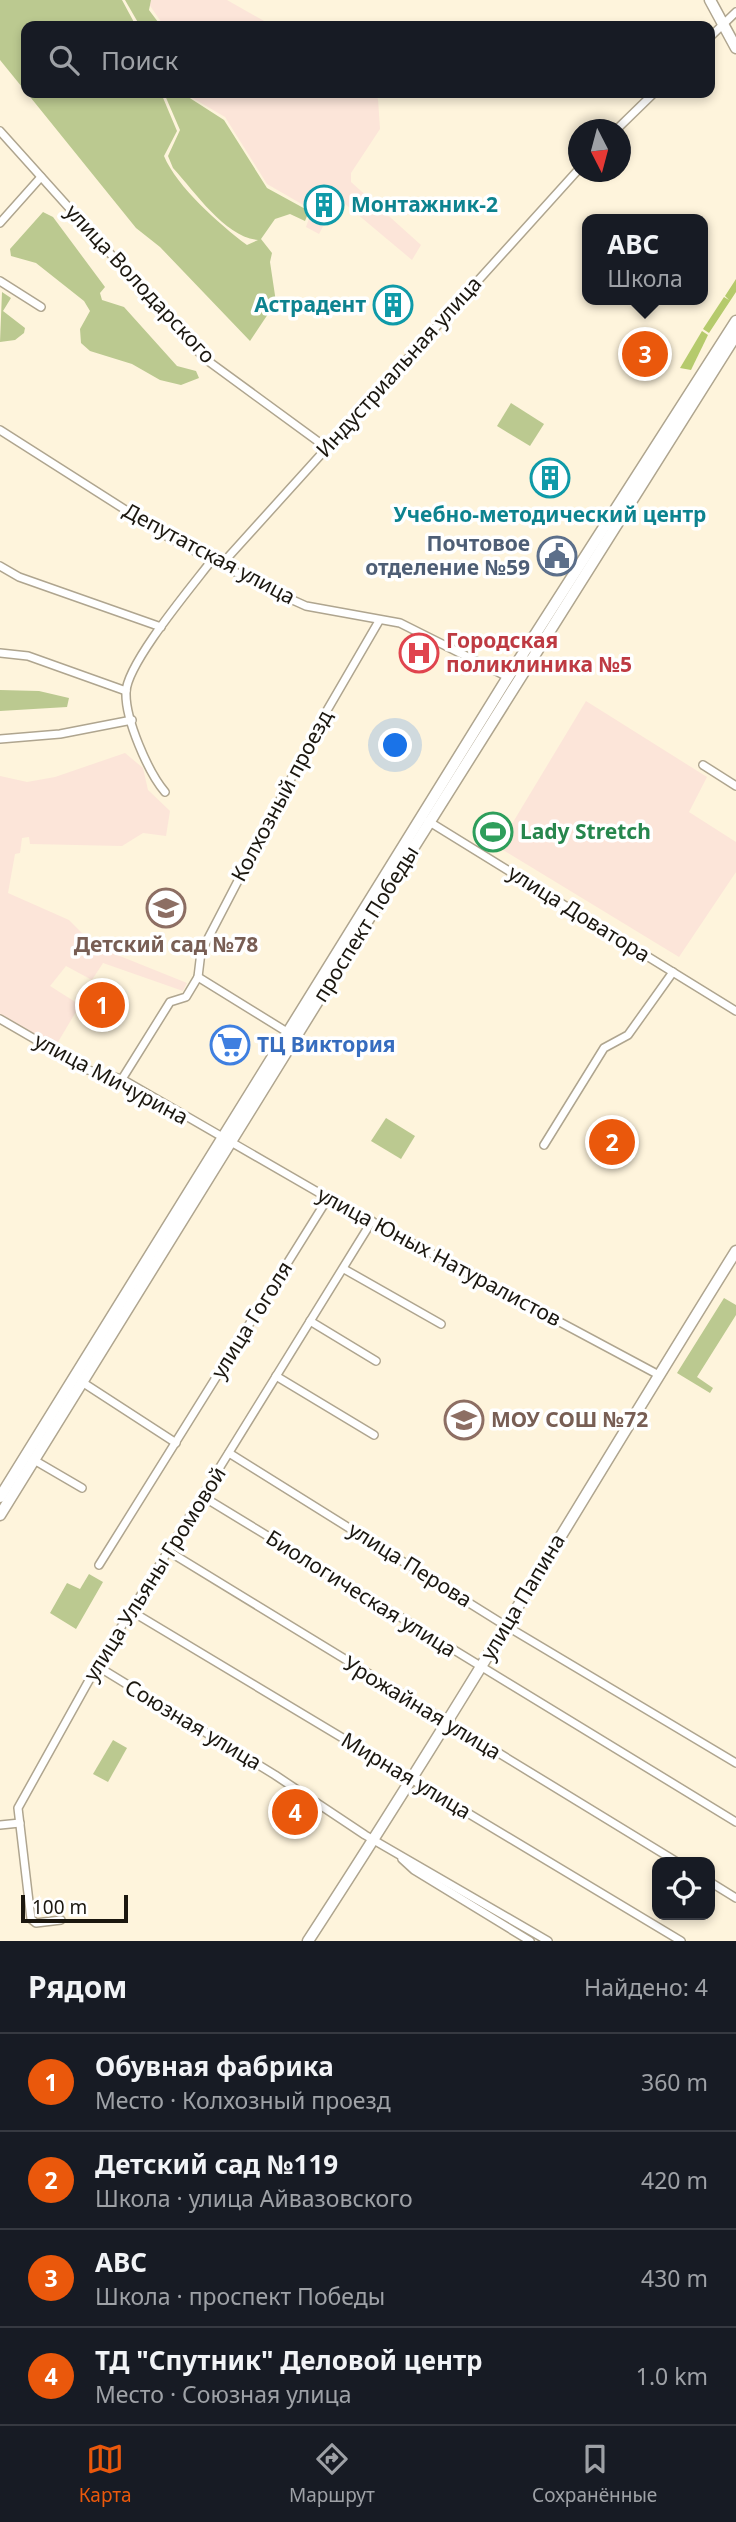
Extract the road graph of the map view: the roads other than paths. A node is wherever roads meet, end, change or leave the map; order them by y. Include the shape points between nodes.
1 (710, 0) edge
2 (736, 12) edge
3 (723, 24) junction
4 (715, 32) edge
5 (736, 48) edge
6 (649, 98) edge
7 (627, 119) edge
8 (0, 131) edge
9 (41, 177) junction
10 (568, 182) edge
11 (0, 223) edge
12 (0, 281) edge
13 (41, 307) dead end
14 (736, 321) edge
15 (736, 335) edge
16 (0, 430) edge
17 (327, 449) junction
18 (212, 560) junction
19 (221, 565) junction
20 (0, 566) edge
21 (379, 621) junction
22 (161, 627) junction
23 (0, 653) edge
24 (508, 677) junction
25 (126, 691) junction
26 (132, 720) junction
27 (0, 739) edge
28 (703, 765) dead end
29 (736, 786) edge
30 (165, 792) dead end
31 (426, 819) junction
32 (673, 972) junction
33 (198, 977) junction
34 (736, 1011) edge
35 (0, 1019) edge
36 (287, 1032) junction
37 (122, 1079) junction
38 (226, 1140) junction
39 (544, 1145) dead end
40 (328, 1198) junction
41 (372, 1222) junction
42 (736, 1251) edge
43 (344, 1269) junction
44 (310, 1321) junction
45 (441, 1324) dead end
46 (376, 1361) dead end
47 (657, 1374) junction
48 (276, 1376) junction
49 (82, 1382) junction
50 (374, 1436) dead end
51 (176, 1443) junction
52 (229, 1453) junction
53 (34, 1460) junction
54 (82, 1488) dead end
55 (202, 1496) junction
56 (0, 1497) edge
57 (0, 1515) edge
58 (168, 1551) junction
59 (99, 1565) dead end
60 (131, 1611) junction
61 (506, 1626) junction
62 (97, 1666) junction
63 (480, 1667) junction
64 (445, 1723) junction
65 (736, 1763) edge
66 (410, 1779) junction
67 (736, 1822) edge
68 (20, 1823) junction
69 (0, 1825) edge
70 (373, 1840) junction
71 (394, 1852) junction
72 (669, 1857) edge
73 (715, 1885) edge
74 (736, 1898) edge
75 (61, 1920) dead end
76 (308, 1941) edge
77 (530, 1941) edge
78 (548, 1941) edge
79 (681, 1941) edge

1 - 3 main road
2 - 3 street
3 - 4 street
3 - 5 main road
6 - 7 street
8 - 9 street, улица Володарского
9 - 11 street
9 - 17 street, улица Володарского via 204,358
10 - 17 street, Индустриальная улица
12 - 13 street
14 - 24 main road, проспект Победы
15 - 31 main road, проспект Победы
16 - 18 street, Депутатская улица
17 - 19 street, Индустриальная улица
18 - 19 street, Депутатская улица
18 - 22 street
19 - 21 street, Депутатская улица via 306,606
20 - 22 street
21 - 24 street, Депутатская улица via 400,624
21 - 33 street, Колхозный проезд via 322,719 207,940
22 - 25 street
23 - 25 street via 28,656
24 - 31 main road, проспект Победы
25 - 26 street
26 - 27 street via 60,734
26 - 30 street via 154,780
28 - 29 street
31 - 32 street, улица Доватора
31 - 36 main road, проспект Победы
31 - 38 main road, проспект Победы
32 - 34 street, улица Доватора
32 - 39 street via 628,1035 604,1048
33 - 36 street
33 - 37 street via 186,998 170,1002
35 - 37 street, улица Мичурина via 88,1070
36 - 38 main road, проспект Победы
37 - 38 street, улица Мичурина
38 - 40 street, улица Юных Натуралистов
38 - 49 main road, проспект Победы
38 - 56 main road, проспект Победы
40 - 41 street, улица Юных Натуралистов
40 - 51 street, улица Гоголя
41 - 43 street, улица Ульяны Громовой
41 - 47 street, улица Юных Натуралистов
42 - 47 main road, улица Папина
43 - 44 street, улица Ульяны Громовой
43 - 45 street
44 - 46 street
44 - 48 street, улица Ульяны Громовой
47 - 61 main road, улица Папина
48 - 50 street
48 - 52 street, улица Ульяны Громовой
49 - 51 street
49 - 53 main road, проспект Победы
51 - 59 street, улица Гоголя
52 - 55 street, улица Ульяны Громовой
52 - 61 street, улица Перова
53 - 54 street
53 - 57 main road, проспект Победы
55 - 58 street, улица Ульяны Громовой
55 - 63 street, Биологическая улица
58 - 60 street, улица Ульяны Громовой
58 - 64 street, Урожайная улица
60 - 62 street, улица Ульяны Громовой
60 - 66 street, Мирная улица
61 - 63 main road, улица Папина
61 - 65 street, улица Перова
62 - 68 street, улица Ульяны Громовой via 18,1808
62 - 70 street, Союзная улица
63 - 64 main road, улица Папина
63 - 67 street, Биологическая улица
64 - 66 main road, улица Папина
64 - 72 street, Урожайная улица
66 - 70 main road, улица Папина
66 - 79 street, Мирная улица
68 - 69 street
68 - 75 street, улица Ульяны Громовой via 31,1919 36,1923
70 - 71 street, Союзная улица
70 - 76 main road, улица Папина
71 - 77 street, Союзная улица via 414,1870
71 - 78 street, Союзная улица
73 - 74 street

